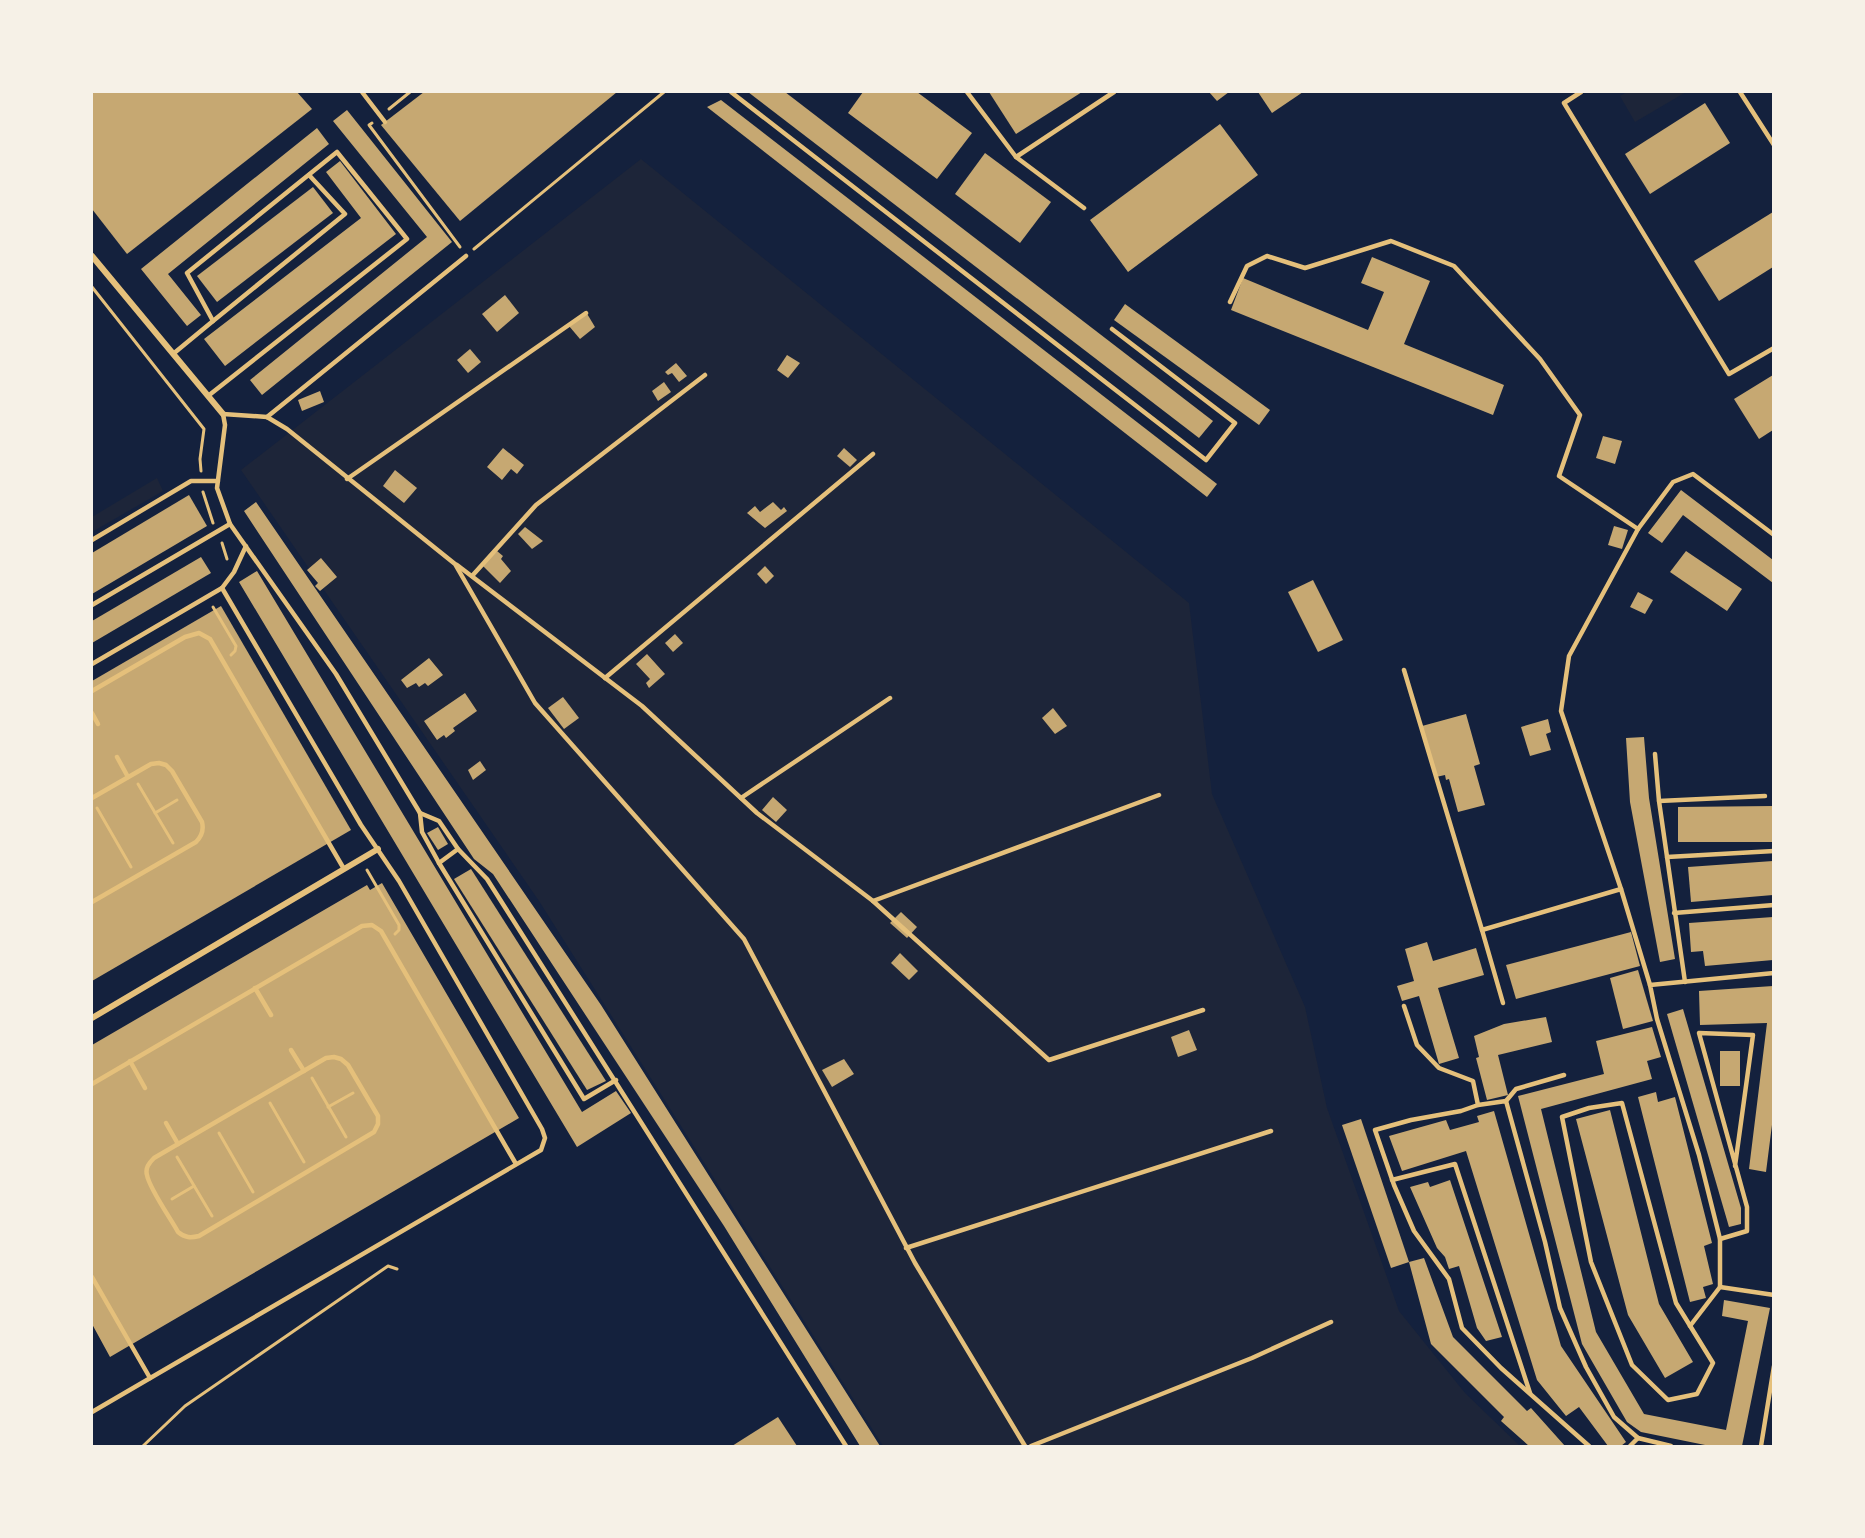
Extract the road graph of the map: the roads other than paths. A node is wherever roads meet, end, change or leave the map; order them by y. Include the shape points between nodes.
1 (362, 92) edge
2 (731, 92) edge
3 (967, 92) edge
4 (1114, 92) edge
5 (1581, 92) edge
6 (1740, 92) edge
7 (385, 122) dead end
8 (1773, 145) edge
9 (1016, 157) junction
10 (309, 175) junction
11 (1084, 208) dead end
12 (92, 256) edge
13 (466, 256) road end
14 (1230, 302) dead end
15 (586, 313) dead end
16 (213, 321) junction
17 (1112, 329) dead end
18 (1773, 348) edge
19 (173, 354) junction
20 (705, 375) dead end
21 (208, 396) junction
22 (223, 414) junction
23 (267, 417) junction
24 (873, 454) dead end
25 (347, 479) junction
26 (218, 481) junction
27 (230, 524) junction
28 (1638, 529) junction
29 (1773, 534) edge
30 (92, 540) edge
31 (246, 546) junction
32 (455, 564) junction
33 (472, 576) junction
34 (222, 588) junction
35 (92, 605) edge
36 (92, 664) edge
37 (1404, 670) dead end
38 (606, 678) junction
39 (92, 691) edge
40 (890, 698) dead end
41 (92, 713) edge
42 (98, 724) dead end
43 (1655, 754) dead end
44 (117, 757) dead end
45 (131, 776) junction
46 (1159, 795) dead end
47 (1765, 796) dead end
48 (741, 798) junction
49 (92, 799) edge
50 (1659, 801) junction
51 (420, 813) junction
52 (378, 849) junction
53 (458, 849) junction
54 (1773, 851) edge
55 (1667, 857) junction
56 (439, 863) junction
57 (344, 869) junction
58 (1621, 889) junction
59 (873, 901) junction
60 (92, 902) edge
61 (1773, 905) edge
62 (1674, 913) junction
63 (1482, 930) junction
64 (1773, 973) edge
65 (1685, 982) junction
66 (1650, 985) junction
67 (255, 988) junction
68 (1503, 1003) dead end
69 (1404, 1006) dead end
70 (1203, 1010) dead end
71 (271, 1015) dead end
72 (92, 1018) edge
73 (291, 1050) dead end
74 (130, 1061) junction
75 (305, 1070) junction
76 (1564, 1075) dead end
77 (616, 1080) junction
78 (92, 1084) edge
79 (146, 1088) dead end
80 (1506, 1101) junction
81 (1478, 1105) junction
82 (166, 1123) dead end
83 (1271, 1131) dead end
84 (178, 1144) junction
85 (516, 1164) junction
86 (1735, 1166) junction
87 (1392, 1180) junction
88 (1720, 1239) junction
89 (906, 1248) junction
90 (92, 1277) edge
91 (1720, 1287) junction
92 (1773, 1295) edge
93 (1331, 1323) dead end
94 (1690, 1326) junction
95 (1773, 1366) edge
96 (150, 1378) junction
97 (1531, 1396) junction
98 (92, 1412) edge
99 (1638, 1438) junction
100 (846, 1446) edge
101 (1025, 1446) edge
102 (1031, 1446) edge
103 (1589, 1446) edge
104 (1630, 1446) edge
105 (1671, 1446) edge
106 (1761, 1446) edge

1 - 7 lane
2 - 17 lane via 1206,460 1234,423
3 - 9 lane
4 - 9 lane
5 - 18 lane via 1564,103 1729,375
6 - 8 lane
9 - 11 lane
10 - 16 lane via 187,273
10 - 16 lane via 345,214
10 - 21 lane via 337,152 407,238
12 - 19 street
13 - 23 lane
14 - 28 lane via 1246,266 1267,256 1305,268 1390,241 1454,266 1540,359 1580,415 1559,476
15 - 25 lane
16 - 19 lane
19 - 21 street
20 - 33 lane via 536,504
21 - 22 street
22 - 23 lane
22 - 26 lane
23 - 25 lane
24 - 38 lane
25 - 32 lane
26 - 27 lane
26 - 30 lane via 191,481
27 - 31 lane
27 - 35 lane
28 - 29 lane via 1673,482 1693,474
28 - 58 lane via 1569,656 1561,711
31 - 34 lane
31 - 51 lane via 336,674
32 - 33 lane
32 - 89 lane via 535,703 744,939
33 - 38 lane
34 - 36 lane
34 - 52 lane
37 - 63 lane
38 - 48 lane
39 - 57 lane via 185,637 199,633 210,639
40 - 48 lane
41 - 42 lane
43 - 50 lane
44 - 45 lane
45 - 49 lane
45 - 60 lane via 151,764 163,764 172,771 203,829 198,839
46 - 59 lane
47 - 50 lane
48 - 59 lane
50 - 55 lane
51 - 53 lane via 440,821
51 - 56 lane via 422,832
52 - 57 street
52 - 85 lane via 545,1133 541,1150
53 - 56 lane
53 - 77 lane via 487,879
54 - 55 lane
55 - 62 lane
56 - 77 lane via 584,1099
57 - 72 street
58 - 63 lane
58 - 66 lane
59 - 70 lane via 1049,1060
61 - 62 lane
62 - 65 lane
63 - 68 lane
64 - 65 lane
65 - 66 lane
66 - 88 lane
67 - 71 lane
67 - 74 lane
67 - 85 lane via 362,926 376,927
69 - 81 lane via 1417,1045 1439,1068 1473,1081
73 - 75 lane
74 - 78 lane
74 - 79 lane
75 - 84 lane
75 - 84 lane via 326,1058 337,1057 348,1065 378,1116 371,1136 199,1236 187,1237 178,1232 148,1181 147,1169 154,1158
76 - 80 lane via 1516,1089
77 - 100 lane
80 - 81 lane
80 - 99 lane via 1560,1308 1614,1417
81 - 87 lane via 1375,1130
82 - 84 lane
83 - 89 lane
85 - 96 lane
86 - 86 lane via 1753,1035 1699,1033 1732,1155
86 - 88 lane via 1747,1207 1747,1231
87 - 97 lane via 1414,1231 1449,1279 1462,1328
87 - 97 lane via 1455,1164
88 - 91 lane
89 - 101 lane
90 - 96 lane
91 - 92 lane
91 - 94 lane
93 - 102 lane
94 - 94 lane via 1676,1303 1622,1103 1562,1117 1591,1262 1632,1365 1668,1400 1697,1394 1713,1363
95 - 106 lane
96 - 98 lane
97 - 103 lane
99 - 104 lane
99 - 105 lane

